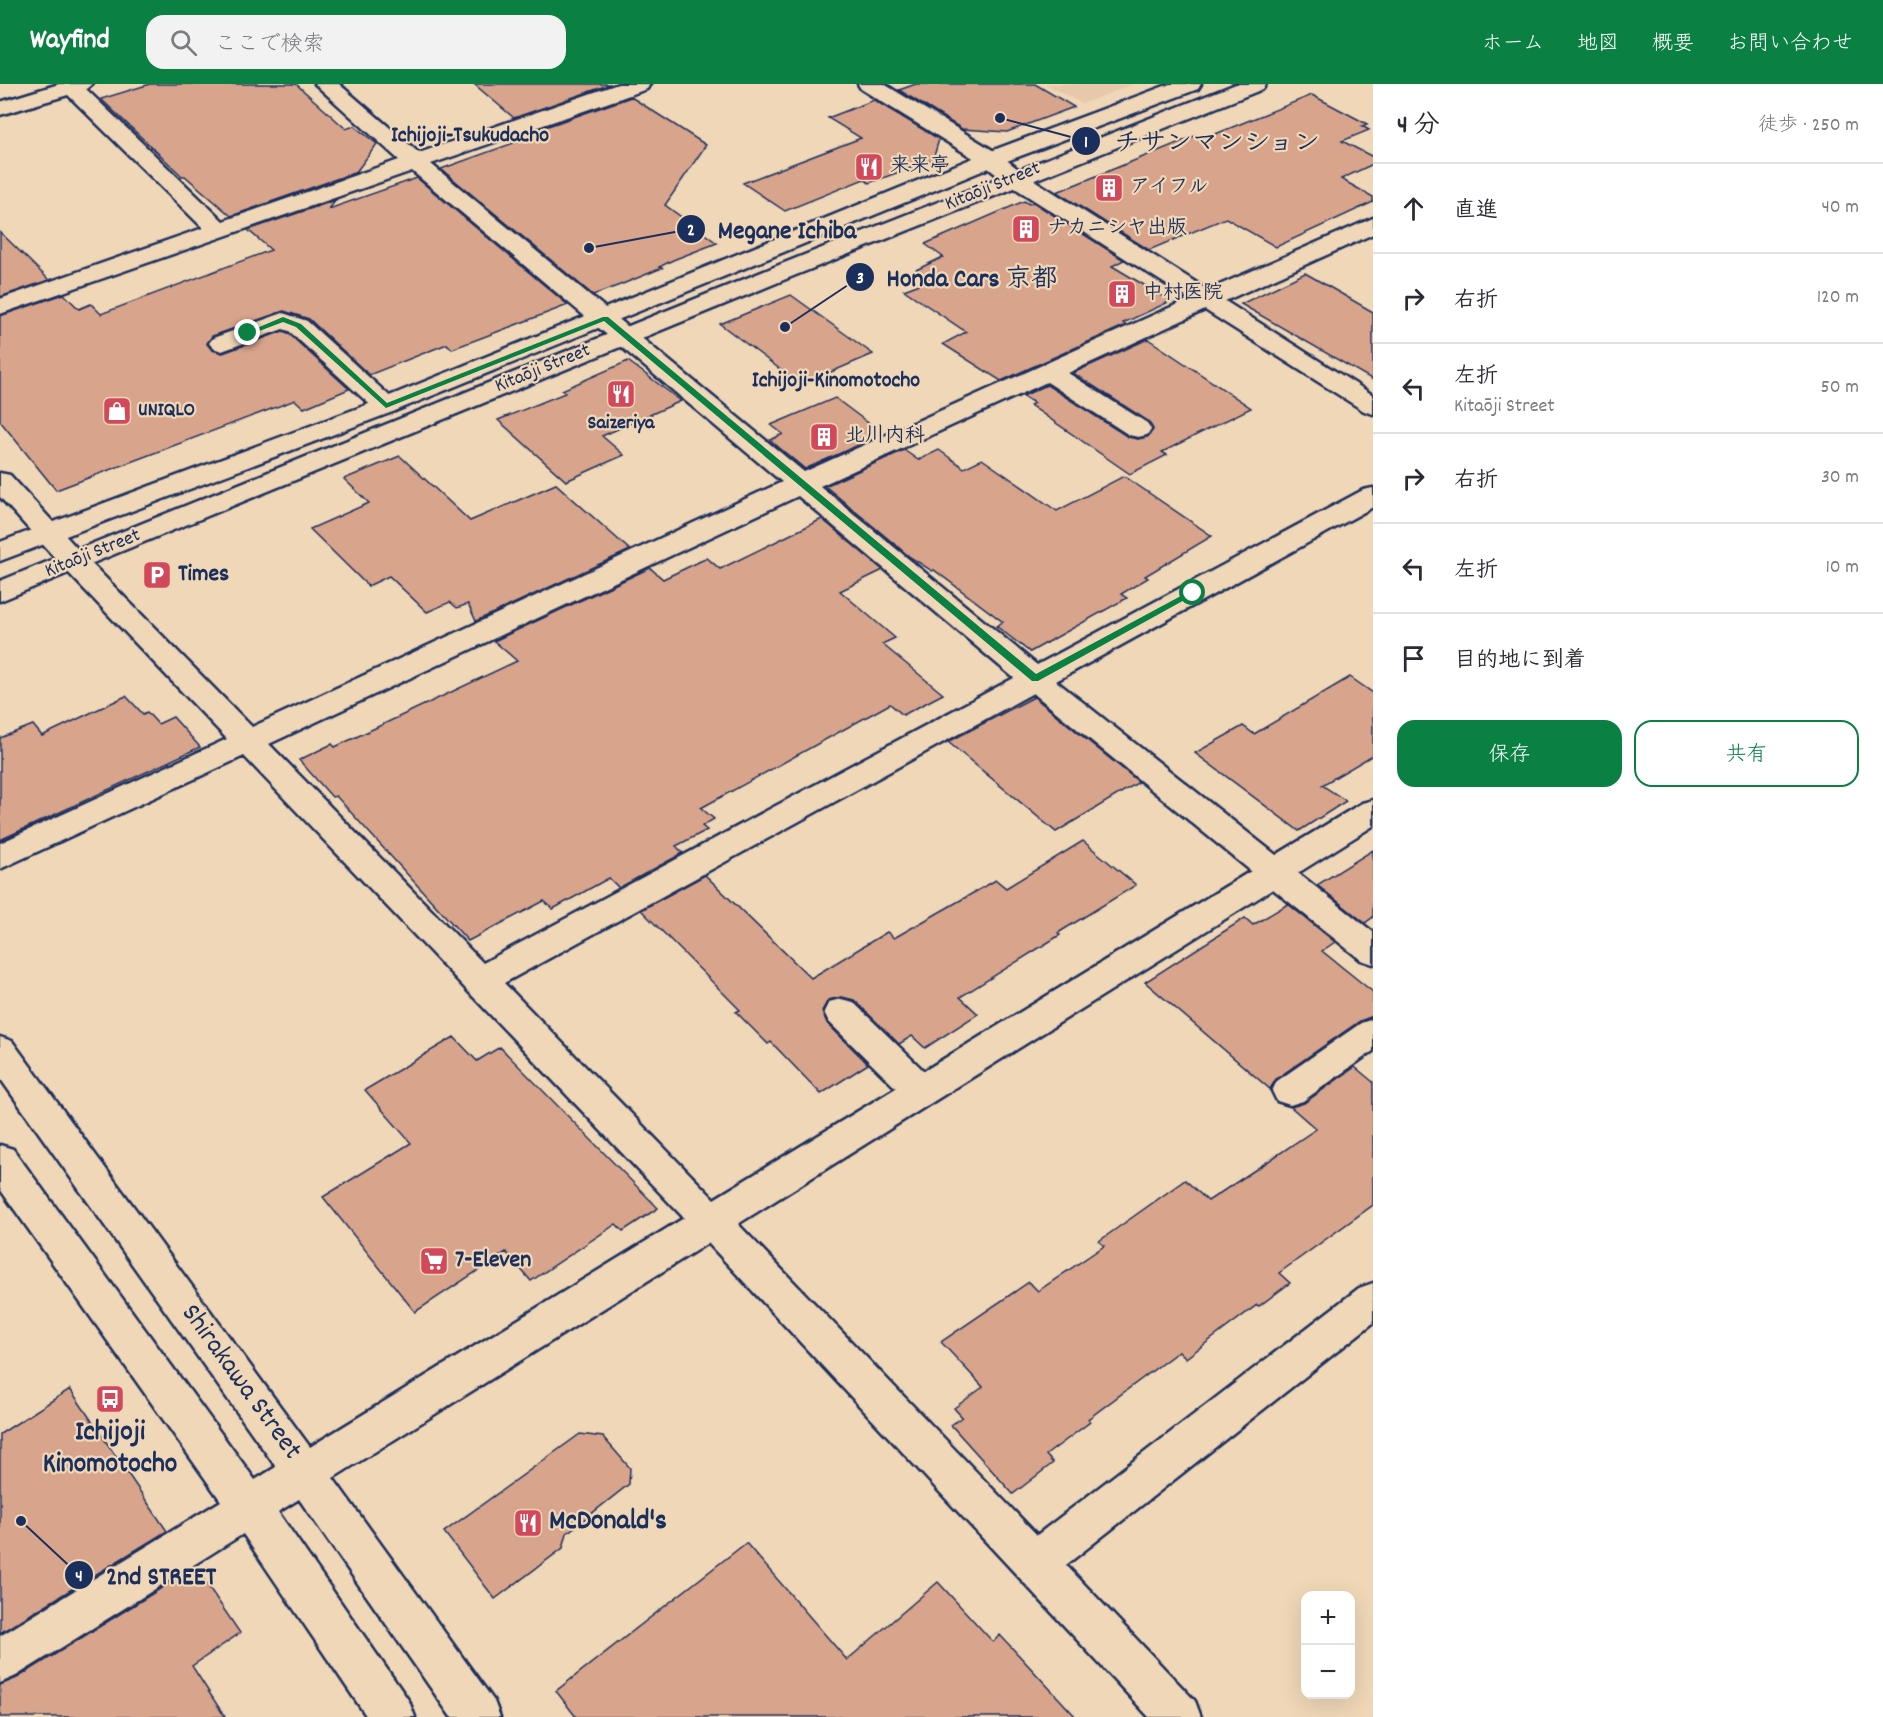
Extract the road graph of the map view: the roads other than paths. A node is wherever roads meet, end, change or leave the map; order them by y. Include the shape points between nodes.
1 (326, 84) edge
2 (636, 84) edge
3 (869, 84) edge
4 (1190, 84) edge
5 (1255, 84) edge
6 (77, 85) edge
7 (0, 109) edge
8 (991, 159) junction
9 (415, 162) junction
10 (1015, 178) junction
11 (1373, 225) edge
12 (219, 231) junction
13 (1208, 301) junction
14 (0, 307) edge
15 (615, 327) junction
16 (222, 343) dead end
17 (1049, 372) junction
18 (386, 406) junction
19 (1373, 406) edge
20 (1138, 429) dead end
21 (0, 481) edge
22 (801, 484) junction
23 (1373, 496) edge
24 (47, 534) junction
25 (0, 552) edge
26 (74, 562) junction
27 (0, 592) edge
28 (1035, 679) junction
29 (248, 741) junction
30 (1373, 811) edge
31 (0, 857) edge
32 (1276, 871) junction
33 (1373, 951) edge
34 (479, 981) junction
35 (841, 1012) dead end
36 (1373, 1033) edge
37 (0, 1051) edge
38 (921, 1090) junction
39 (1290, 1091) dead end
40 (0, 1160) edge
41 (711, 1220) junction
42 (1373, 1300) edge
43 (304, 1472) junction
44 (249, 1506) junction
45 (1036, 1562) junction
46 (0, 1660) edge
47 (393, 1717) edge
48 (478, 1717) edge
49 (1179, 1717) edge

1 - 9 street
2 - 9 street
3 - 8 street
4 - 8 street, Kitaōji Street
5 - 10 street, Kitaōji Street
6 - 7 street
6 - 12 street
8 - 10 street
8 - 15 street, Kitaōji Street
9 - 12 street
9 - 15 street
10 - 13 street
10 - 15 street, Kitaōji Street
11 - 13 street
12 - 14 street
13 - 17 street
13 - 19 street
15 - 18 street, Kitaōji Street
15 - 22 street
15 - 26 street, Kitaōji Street
16 - 18 street via 240,325 283,320 298,326
17 - 20 street
17 - 22 street
18 - 24 street, Kitaōji Street
21 - 24 street
22 - 28 street
22 - 29 street
23 - 28 street
24 - 25 street, Kitaōji Street
24 - 26 street
26 - 27 street, Kitaōji Street
26 - 29 street
28 - 32 street
28 - 34 street
29 - 31 street
29 - 34 street
30 - 32 street
32 - 33 street
32 - 38 street
34 - 41 street
35 - 38 street
36 - 39 street
37 - 43 street, Shirakawa Street
38 - 41 street
40 - 44 street
41 - 43 street
41 - 45 street
42 - 45 street
43 - 44 street
43 - 48 street, Shirakawa Street
44 - 46 street
44 - 47 street
45 - 49 street

